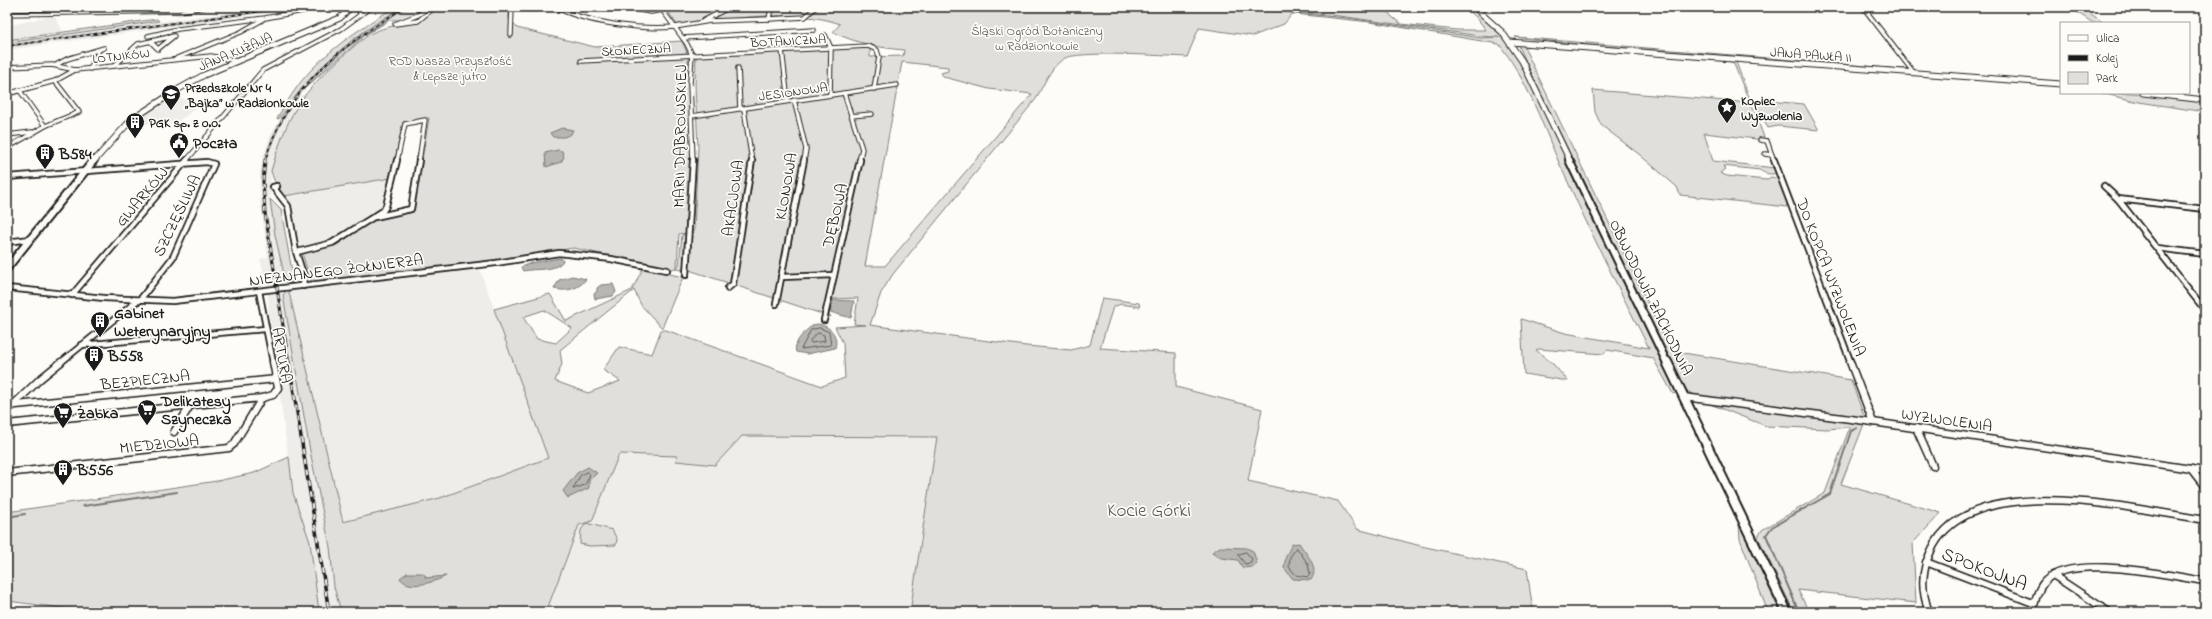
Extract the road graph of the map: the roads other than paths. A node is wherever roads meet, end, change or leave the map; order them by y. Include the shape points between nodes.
1 (204, 7) edge
2 (324, 7) edge
3 (351, 7) edge
4 (371, 7) edge
5 (425, 7) edge
6 (435, 7) edge
7 (512, 7) edge
8 (555, 7) edge
9 (622, 7) edge
10 (660, 7) edge
11 (681, 7) edge
12 (730, 7) edge
13 (771, 7) edge
14 (813, 7) edge
15 (1474, 7) edge
16 (1863, 7) edge
17 (638, 9) edge
18 (664, 12) junction
19 (360, 13) junction
20 (7, 14) edge
21 (265, 18) junction
22 (768, 18) junction
23 (699, 23) junction
24 (675, 27) junction
25 (814, 30) dead end
26 (511, 35) dead end
27 (825, 35) dead end
28 (148, 36) dead end
29 (683, 38) junction
30 (1509, 41) junction
31 (151, 42) junction
32 (1524, 43) junction
33 (1560, 45) junction
34 (104, 48) dead end
35 (831, 48) junction
36 (99, 50) junction
37 (782, 50) junction
38 (692, 55) junction
39 (174, 60) junction
40 (1521, 60) junction
41 (237, 61) junction
42 (581, 61) dead end
43 (56, 65) junction
44 (113, 66) junction
45 (7, 67) edge
46 (738, 68) dead end
47 (90, 69) junction
48 (75, 70) junction
49 (1914, 73) junction
50 (55, 81) junction
51 (2060, 84) edge
52 (898, 85) dead end
53 (874, 88) junction
54 (20, 90) junction
55 (844, 93) junction
56 (7, 94) edge
57 (2152, 94) edge
58 (830, 96) junction
59 (794, 100) junction
60 (2205, 100) edge
61 (788, 101) junction
62 (742, 108) junction
63 (872, 114) dead end
64 (692, 116) junction
65 (851, 116) junction
66 (45, 126) junction
67 (33, 132) junction
68 (7, 135) edge
69 (1760, 140) dead end
70 (7, 148) edge
71 (1765, 154) dead end
72 (1772, 155) junction
73 (184, 164) junction
74 (1770, 166) dead end
75 (1777, 167) junction
76 (85, 171) junction
77 (7, 177) edge
78 (278, 186) dead end
79 (2104, 186) dead end
80 (2118, 199) junction
81 (2205, 209) edge
82 (375, 217) junction
83 (30, 239) junction
84 (7, 242) edge
85 (2157, 248) junction
86 (297, 252) junction
87 (2205, 254) edge
88 (7, 268) edge
89 (667, 270) dead end
90 (686, 275) dead end
91 (834, 275) junction
92 (781, 277) junction
93 (303, 286) junction
94 (7, 288) edge
95 (728, 288) dead end
96 (259, 291) junction
97 (72, 295) junction
98 (138, 301) junction
99 (776, 304) dead end
100 (2205, 310) edge
101 (824, 320) dead end
102 (265, 329) junction
103 (81, 345) junction
104 (276, 379) junction
105 (1684, 397) junction
106 (262, 398) junction
107 (16, 405) dead end
108 (190, 406) junction
109 (7, 411) edge
110 (1873, 422) junction
111 (7, 424) edge
112 (1916, 428) junction
113 (174, 432) dead end
114 (1933, 466) dead end
115 (2191, 469) junction
116 (2205, 471) edge
117 (7, 473) edge
118 (2205, 487) edge
119 (2205, 520) edge
120 (1926, 562) junction
121 (2053, 574) junction
122 (2205, 581) edge
123 (2033, 603) junction
124 (2099, 609) edge
125 (1787, 612) edge
126 (1929, 612) edge
127 (2033, 612) edge
128 (2109, 612) edge

1 - 20 street via 180,11
2 - 21 street
3 - 19 street via 358,9
3 - 41 street, JANA KUŻAJA via 340,18
4 - 19 street, GWARKÓW
5 - 6 street via 420,14 394,24 418,21
7 - 26 street
8 - 24 street via 635,29
9 - 17 street
10 - 18 street, MARII DĄBROWSKIEJ
11 - 18 street
12 - 23 street
13 - 22 street
14 - 22 street via 808,16
15 - 30 street, OBWODOWA ZACHODNIA
16 - 49 street
17 - 18 street via 652,13
18 - 24 street, MARII DĄBROWSKIEJ
19 - 73 street, GWARKÓW via 355,20 340,30 265,68
21 - 28 street via 188,27
21 - 39 street via 241,32
22 - 23 street
23 - 24 street
24 - 29 street, MARII DĄBROWSKIEJ
25 - 29 street
27 - 35 street
29 - 38 street, MARII DĄBROWSKIEJ
30 - 32 street, JANA PAWŁA II
30 - 33 street, JANA PAWŁA II
30 - 40 street, OBWODOWA ZACHODNIA
31 - 31 street via 158,49 174,36 157,40
31 - 44 street via 138,44
32 - 33 street, JANA PAWŁA II
32 - 40 street via 1517,45
33 - 49 street, JANA PAWŁA II
34 - 36 street
35 - 37 street, BOTANICZNA
35 - 53 street, BOTANICZNA via 870,46 877,50 879,57
35 - 58 street
36 - 43 street via 66,59
36 - 47 street
37 - 38 street, BOTANICZNA
37 - 61 street
38 - 42 street, SŁONECZNA
38 - 64 street, MARII DĄBROWSKIEJ
39 - 41 street, LOTNIKÓW via 217,56
39 - 44 street, LOTNIKÓW
40 - 105 street, OBWODOWA ZACHODNIA
41 - 76 street, JANA KUŻAJA via 188,83 138,115 112,137
43 - 45 street, LOTNIKÓW
43 - 48 street, LOTNIKÓW
44 - 47 street, LOTNIKÓW
46 - 62 street, AKACJOWA
47 - 48 street, LOTNIKÓW
48 - 50 street
49 - 51 street, JANA PAWŁA II
50 - 54 street
50 - 66 street via 79,112
52 - 53 street, JESIONOWA
53 - 55 street, JESIONOWA
54 - 56 street
54 - 66 street
55 - 58 street, JESIONOWA
55 - 65 street, DĘBOWA
57 - 60 street
58 - 59 street, JESIONOWA
59 - 61 street, JESIONOWA
59 - 92 street, KLONOWA via 806,149
61 - 62 street, JESIONOWA
62 - 64 street, JESIONOWA
62 - 95 street, AKACJOWA via 752,158 732,284
63 - 65 street
64 - 90 street, MARII DĄBROWSKIEJ via 693,163
65 - 91 street, DĘBOWA via 862,149
66 - 67 street
67 - 68 street
67 - 70 street
69 - 72 street, DO KOPCA WYZWOLENIA via 1767,141
71 - 72 street
72 - 75 street, DO KOPCA WYZWOLENIA
73 - 76 street
73 - 97 street, GWARKÓW
73 - 98 street, SZCZĘŚLIWA via 214,164 173,257
74 - 75 street
75 - 110 street, DO KOPCA WYZWOLENIA
76 - 77 street
76 - 83 street, JANA KUŻAJA
78 - 86 street via 273,187 288,206
79 - 80 street
80 - 81 street
80 - 85 street
82 - 82 street via 386,206 405,124 425,120 411,208
82 - 86 street via 332,243
83 - 84 street
83 - 88 street, JANA KUŻAJA
85 - 87 street
85 - 100 street
86 - 93 street via 304,277
89 - 93 street, NIEZNANEGO ŻOŁNIERZA via 611,259 559,253
91 - 92 street
91 - 101 street, DĘBOWA
92 - 99 street, KLONOWA
93 - 96 street, NIEZNANEGO ŻOŁNIERZA
94 - 97 street, NIEZNANEGO ŻOŁNIERZA
96 - 98 street, NIEZNANEGO ŻOŁNIERZA via 172,302
96 - 102 street, ARTURA
97 - 98 street, NIEZNANEGO ŻOŁNIERZA
98 - 103 street, SZCZĘŚLIWA
102 - 103 street
102 - 104 street, ARTURA
103 - 109 street, SZCZĘŚLIWA via 25,391
104 - 106 street, ARTURA via 278,391
104 - 107 street, BEZPIECZNA
105 - 110 street, WYZWOLENIA
105 - 125 street, OBWODOWA ZACHODNIA
106 - 108 street, ARTURA
106 - 117 street, MIEDZIOWA via 234,444 224,449
108 - 111 street, ARTURA
108 - 113 street
110 - 112 street, WYZWOLENIA
112 - 114 street
112 - 115 street, WYZWOLENIA
115 - 116 street, WYZWOLENIA
115 - 118 street
119 - 120 street via 2080,502 2034,500 1993,504 1964,515 1946,526 1933,542
120 - 123 street, SPOKOJNA
120 - 126 street via 1921,583 1922,596
121 - 122 street via 2071,568 2105,567
121 - 123 street via 2043,583
121 - 124 street
123 - 127 street
124 - 128 street

